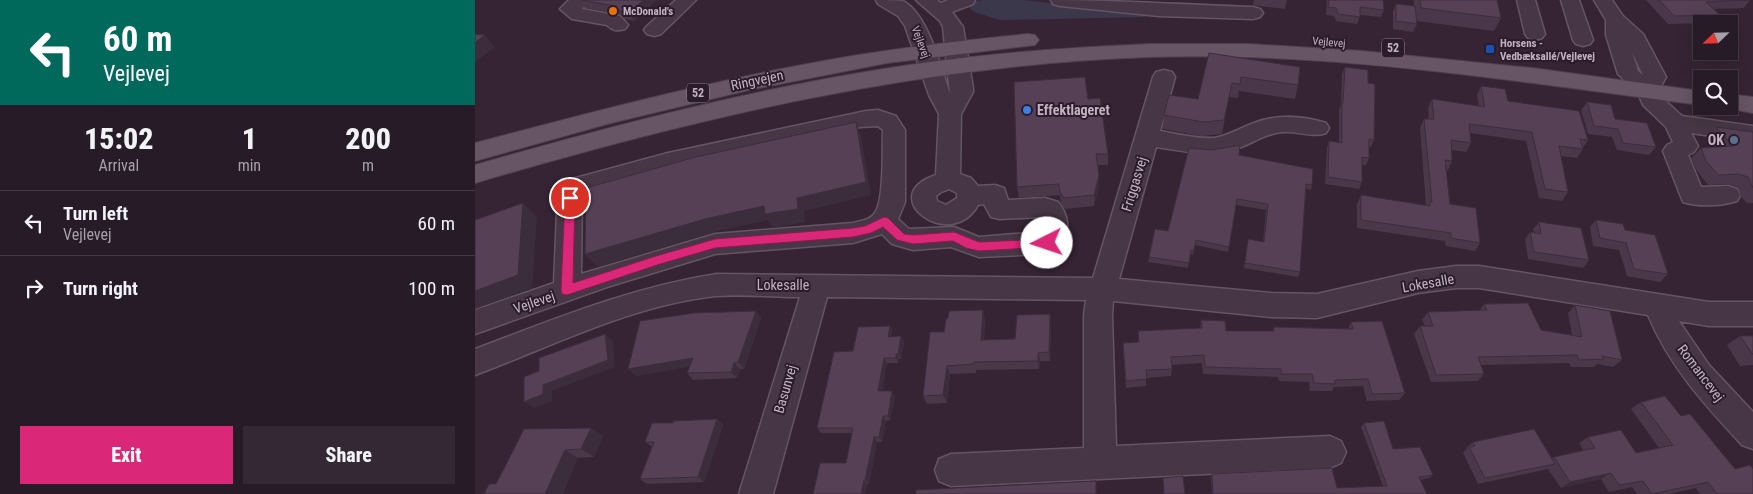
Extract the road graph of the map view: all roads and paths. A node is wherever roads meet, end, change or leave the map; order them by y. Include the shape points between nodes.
1 (687, 0) edge
2 (885, 0) edge
3 (965, 0) edge
4 (1060, 0) edge
5 (1526, 0) edge
6 (1570, 0) edge
7 (1583, 0) edge
8 (1603, 1) edge
9 (574, 3) edge
10 (932, 5) edge
11 (1253, 13) dead end
12 (1616, 20) junction
13 (618, 25) dead end
14 (654, 30) dead end
15 (1535, 34) dead end
16 (1583, 40) dead end
17 (957, 56) junction
18 (928, 60) junction
19 (1629, 74) junction
20 (1164, 77) dead end
21 (1651, 84) junction
22 (1693, 84) edge
23 (1738, 89) edge
24 (1753, 91) edge
25 (1693, 96) edge
26 (1738, 103) edge
27 (1753, 105) edge
28 (950, 114) junction
29 (1675, 123) junction
30 (1317, 128) dead end
31 (1753, 134) edge
32 (1148, 138) junction
33 (475, 152) edge
34 (475, 174) edge
35 (948, 180) junction
36 (1728, 195) dead end
37 (970, 196) junction
38 (923, 200) junction
39 (888, 212) junction
40 (946, 226) junction
41 (817, 285) junction
42 (1103, 289) junction
43 (567, 290) junction
44 (1658, 306) junction
45 (1753, 314) edge
46 (475, 322) edge
47 (475, 362) edge
48 (1753, 434) edge
49 (1330, 452) dead end
50 (1100, 463) junction
51 (951, 470) dead end
52 (756, 494) edge

1 - 14 street
2 - 18 street, Vejlevej via 911,18
3 - 10 street, Vejlevej
4 - 11 street via 1159,10
5 - 15 street
6 - 16 street
7 - 8 street
8 - 12 street
9 - 13 street via 577,14 613,20
10 - 17 street, Vejlevej via 948,18 953,28
12 - 19 street via 1616,35
12 - 21 street via 1633,34
17 - 18 main road, Vejlevej / 52
17 - 19 main road, Vejlevej / 52 via 1103,35 1206,34 1512,58
17 - 21 main road, Vejlevej / 52 via 1033,58 1115,52 1248,51
17 - 28 street, Vejlevej via 962,92
18 - 28 street, Vejlevej
18 - 33 main road, Ringvejen / 52 via 826,66 679,97
18 - 34 main road, Ringvejen / 52 via 656,123
19 - 21 main road, Vejlevej / 52
20 - 32 street, Friggasvej
21 - 22 main road, Vejlevej / 52
21 - 25 main road, Vejlevej / 52
21 - 29 street via 1651,100
23 - 24 main road
26 - 27 main road
28 - 35 street, Vejlevej
29 - 31 street
29 - 36 street via 1686,146 1675,151 1692,196
30 - 32 street via 1284,124 1212,146
32 - 42 street, Friggasvej
35 - 37 street via 964,184
35 - 38 street via 931,186
37 - 40 street
37 - 40 street via 995,194 1000,210 1050,209 1053,213 1053,238 1041,244 979,247 954,237
38 - 39 street
38 - 40 street via 926,208
39 - 40 street via 901,237 913,240
39 - 43 street, Vejlevej via 867,230 715,244
39 - 43 street via 895,130 887,119 855,120 668,161 570,188
41 - 42 street, Lokesalle
41 - 47 street, Lokesalle via 717,285 686,289 645,299
41 - 52 street, Basunvej
42 - 44 street, Lokesalle via 1271,306 1317,306 1418,282 1479,277
42 - 50 street via 1097,315
43 - 46 street, Vejlevej
44 - 45 street, Lokesalle via 1709,314
44 - 48 street, Romancevej via 1699,375
49 - 50 street
50 - 51 street

